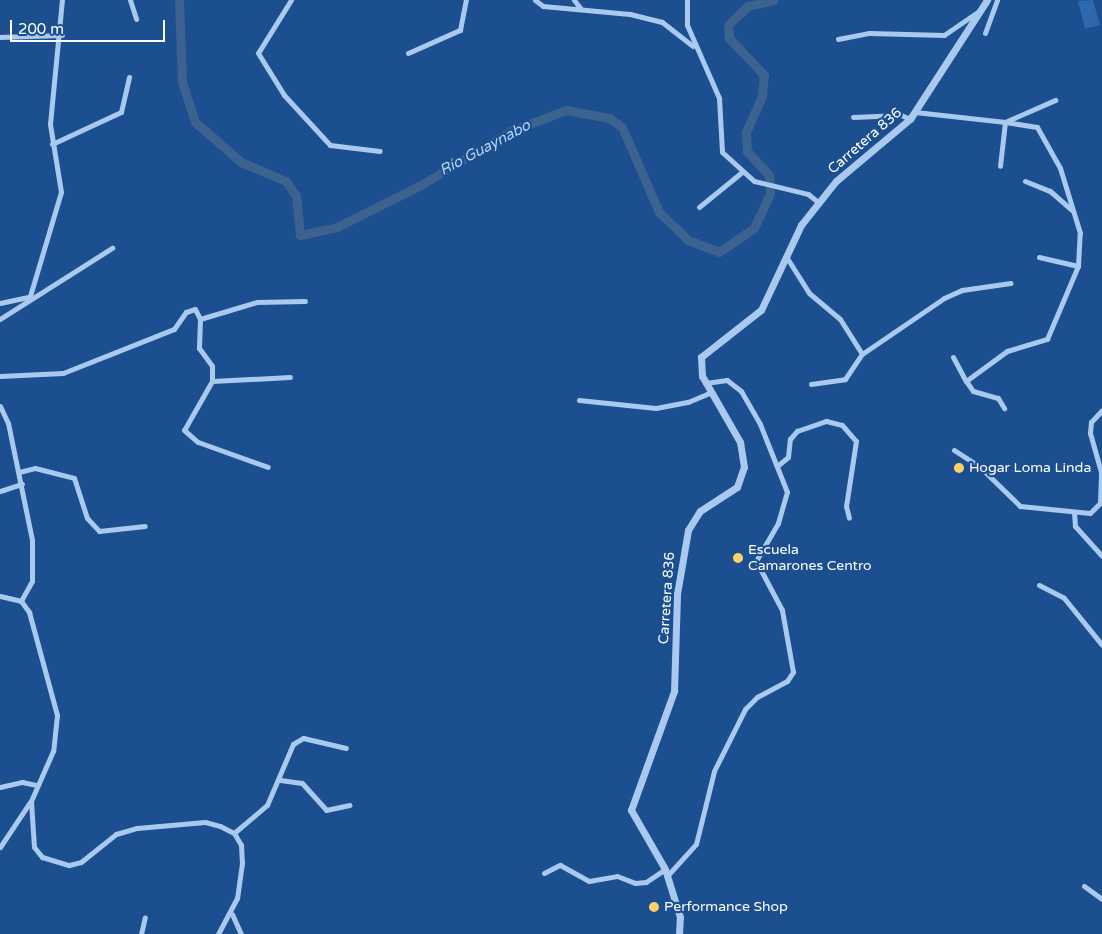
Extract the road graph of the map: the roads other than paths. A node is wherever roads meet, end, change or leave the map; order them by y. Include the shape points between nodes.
1 (62, 0) edge
2 (130, 0) edge
3 (291, 0) edge
4 (466, 0) edge
5 (535, 0) edge
6 (574, 0) edge
7 (688, 0) edge
8 (987, 0) edge
9 (997, 0) edge
10 (581, 9) junction
11 (981, 10) junction
12 (136, 20) dead end
13 (985, 33) dead end
14 (62, 35) junction
15 (0, 37) edge
16 (838, 39) dead end
17 (695, 48) junction
18 (408, 53) dead end
19 (129, 77) dead end
20 (1055, 100) dead end
21 (915, 112) junction
22 (853, 116) dead end
23 (910, 119) junction
24 (1005, 122) junction
25 (52, 144) junction
26 (380, 151) dead end
27 (1000, 166) dead end
28 (742, 172) junction
29 (1025, 182) dead end
30 (818, 204) junction
31 (700, 207) dead end
32 (1072, 210) junction
33 (112, 248) dead end
34 (1038, 257) dead end
35 (787, 258) junction
36 (1078, 266) junction
37 (1011, 283) dead end
38 (30, 296) junction
39 (305, 302) dead end
40 (0, 303) edge
41 (200, 319) junction
42 (0, 320) edge
43 (862, 354) junction
44 (953, 358) dead end
45 (0, 376) edge
46 (290, 377) dead end
47 (212, 381) junction
48 (966, 381) junction
49 (706, 384) junction
50 (810, 384) dead end
51 (711, 392) junction
52 (579, 400) dead end
53 (0, 406) edge
54 (1004, 408) dead end
55 (1102, 410) edge
56 (954, 450) dead end
57 (777, 466) junction
58 (268, 467) dead end
59 (19, 472) junction
60 (22, 484) junction
61 (0, 491) edge
62 (1074, 512) junction
63 (849, 518) dead end
64 (145, 526) dead end
65 (1102, 556) edge
66 (1039, 585) dead end
67 (0, 596) edge
68 (21, 601) junction
69 (1102, 644) edge
70 (346, 748) dead end
71 (280, 780) junction
72 (36, 785) junction
73 (0, 787) edge
74 (31, 801) junction
75 (349, 805) dead end
76 (234, 833) junction
77 (0, 846) edge
78 (666, 873) junction
79 (544, 874) dead end
80 (1084, 886) dead end
81 (1102, 898) edge
82 (232, 914) junction
83 (145, 917) dead end
84 (141, 934) edge
85 (218, 934) edge
86 (241, 934) edge
87 (680, 934) edge

1 - 14 street
2 - 12 street
3 - 26 street via 258,53 284,95 330,145
4 - 18 street via 460,30
5 - 10 street via 543,6
6 - 10 street
7 - 17 street via 686,25
8 - 11 street, Carretera 836
9 - 13 street
10 - 17 street via 662,22
11 - 16 street via 944,35 878,33
11 - 21 street, Carretera 836
14 - 15 street
14 - 25 street via 50,124
17 - 28 street via 719,98 722,152
19 - 25 street via 121,112
20 - 24 street
21 - 23 street, Carretera 836
21 - 24 street
22 - 23 street via 901,115
23 - 30 street, Carretera 836 via 836,181
24 - 27 street
24 - 32 street via 1037,127 1060,168
25 - 38 street via 61,192
28 - 30 street via 754,182 810,195
28 - 31 street
29 - 32 street via 1050,191
30 - 35 street, Carretera 836 via 801,225
32 - 36 street via 1080,233
33 - 38 street via 61,282
34 - 36 street
35 - 43 street via 809,293 840,319
35 - 49 street, Carretera 836 via 754,318 701,357
36 - 48 street via 1051,335 1007,351
37 - 43 street via 953,294
38 - 40 street
38 - 42 street
39 - 41 street via 258,302
41 - 45 street via 190,308 174,329 63,373
41 - 47 street via 199,348 212,366
43 - 50 street via 845,379
44 - 48 street
46 - 47 street
47 - 58 street via 188,419 186,434
48 - 54 street via 969,388 993,395
49 - 51 street, Carretera 836
49 - 57 street via 727,380 741,391
51 - 52 street via 688,402 656,408
51 - 78 street, Carretera 836 via 740,442 744,467 737,487 700,511 688,530 677,594 674,691 632,803 632,817
53 - 59 street
55 - 62 street via 1091,422 1090,433 1101,472 1100,503 1090,513
56 - 62 street via 976,463 1020,506
57 - 63 street via 788,457 790,439 797,431 826,421 842,425 856,441 846,506
57 - 78 street via 787,501 756,561 782,610 793,672 745,709 714,770 696,844
59 - 60 street
59 - 64 street via 35,468 74,478 87,518 99,531
60 - 61 street
60 - 68 street via 32,540 32,581
62 - 65 street via 1075,526
66 - 69 street via 1064,598
67 - 68 street
68 - 72 street via 29,612 57,715 53,750
70 - 71 street via 303,738 293,744
71 - 75 street via 302,783 326,810
71 - 76 street via 267,805
72 - 73 street via 22,782
72 - 74 street
74 - 76 street via 34,847 42,857 69,866 82,862 116,834 137,828 205,822
74 - 77 street
76 - 82 street via 241,845 242,863
78 - 79 street via 636,883 617,876 589,882 560,865
78 - 87 street, Carretera 836 via 680,917
80 - 81 street
82 - 85 street
82 - 86 street
83 - 84 street

